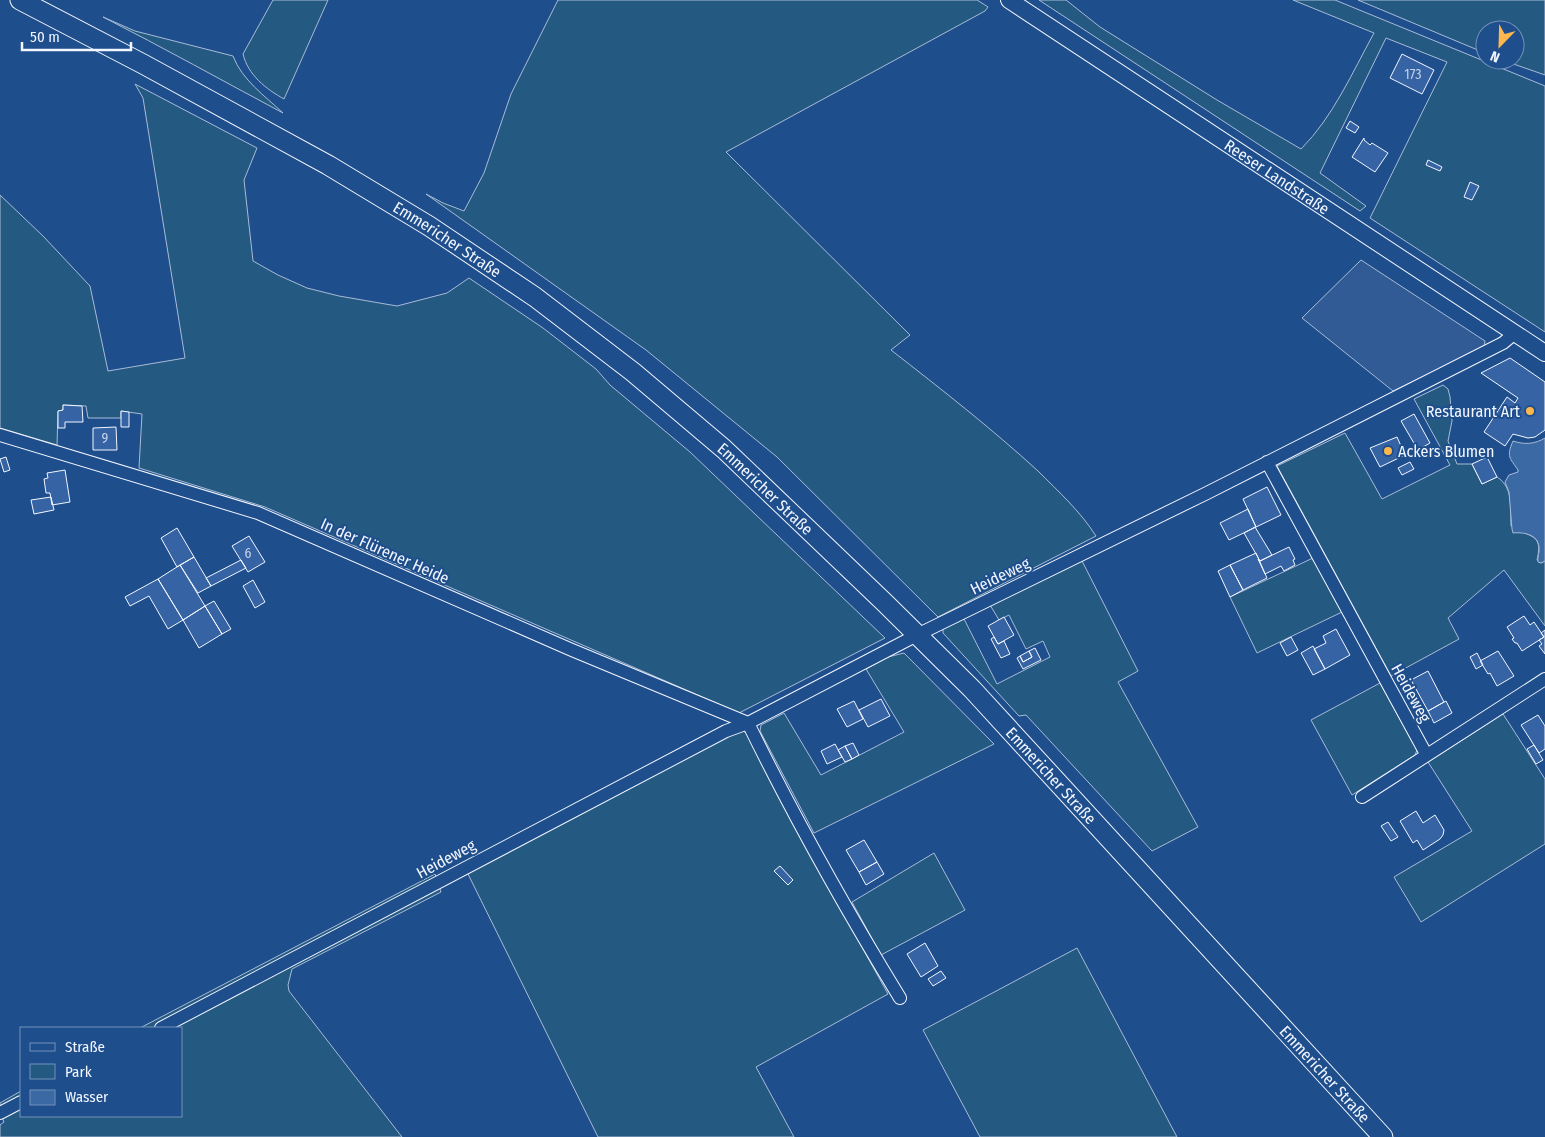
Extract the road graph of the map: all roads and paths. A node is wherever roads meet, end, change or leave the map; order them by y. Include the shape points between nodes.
1 (20, 0) edge
2 (1009, 0) edge
3 (1515, 332) junction
4 (1545, 353) edge
5 (0, 435) edge
6 (1267, 462) junction
7 (917, 634) junction
8 (1545, 679) edge
9 (748, 722) junction
10 (1426, 754) junction
11 (1362, 797) dead end
12 (900, 998) dead end
13 (163, 1027) edge
14 (20, 1103) edge
15 (0, 1113) edge
16 (1383, 1137) edge

1 - 7 main road, Emmericher Straße via 328,165 429,226 535,297 633,372 724,449
2 - 3 street, Reeser Landstraße
3 - 4 street, Reeser Landstraße
3 - 6 street, Heideweg via 1503,343
5 - 9 street, In der Flürener Heide via 258,513 572,650
6 - 7 street, Heideweg
6 - 10 street, Heideweg
7 - 9 street, Heideweg
7 - 16 main road, Emmericher Straße via 978,696
8 - 10 street
9 - 12 street via 853,922
9 - 13 street, Heideweg via 544,825
10 - 11 street
14 - 15 street

